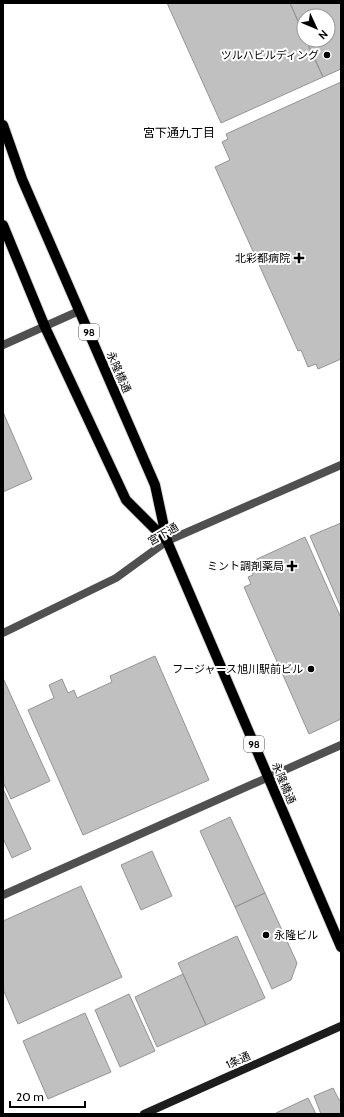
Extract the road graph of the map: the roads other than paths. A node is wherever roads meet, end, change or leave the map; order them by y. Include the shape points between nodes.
1 (3, 125) edge
2 (3, 225) edge
3 (80, 311) junction
4 (45, 327) junction
5 (3, 345) edge
6 (341, 466) edge
7 (167, 541) junction
8 (3, 633) edge
9 (341, 745) edge
10 (268, 777) junction
11 (3, 895) edge
12 (341, 947) edge
13 (341, 1026) edge
14 (144, 1114) edge

1 - 3 main road, 永隆橋通 / 98 via 22,179
2 - 4 main road, 永隆橋通 / 98
3 - 4 street
3 - 7 main road, 永隆橋通 / 98 via 156,485
4 - 5 street
4 - 7 main road, 永隆橋通 / 98 via 126,500
6 - 7 street, 宮下通
7 - 8 street, 宮下通 via 116,578
7 - 10 main road, 永隆橋通 / 98
9 - 10 street
10 - 11 street
10 - 12 main road, 永隆橋通 / 98
13 - 14 main road, 1条通

